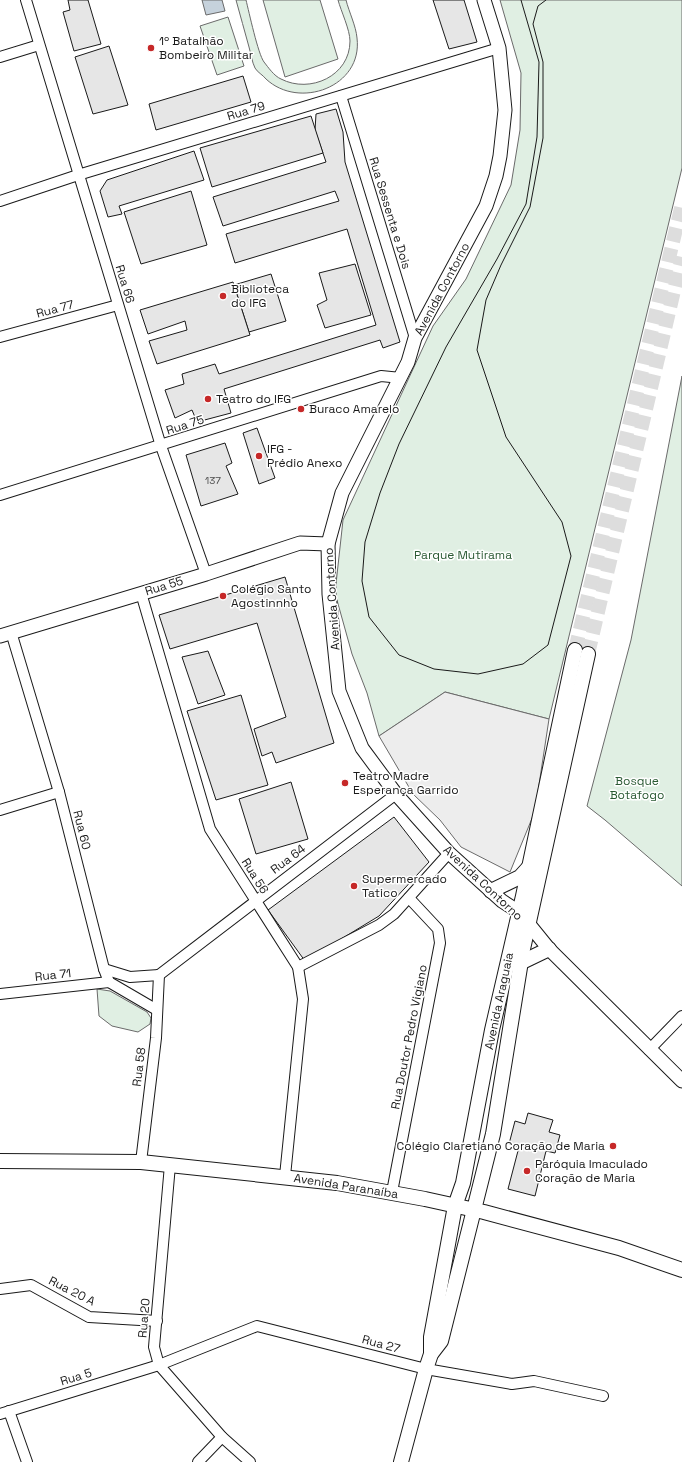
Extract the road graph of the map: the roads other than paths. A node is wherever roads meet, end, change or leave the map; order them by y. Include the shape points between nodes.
1 (26, 0) edge
2 (484, 0) edge
3 (39, 45) junction
4 (499, 48) junction
5 (0, 57) edge
6 (340, 96) junction
7 (78, 175) junction
8 (0, 201) edge
9 (118, 305) junction
10 (0, 337) edge
11 (415, 338) junction
12 (400, 378) junction
13 (161, 446) junction
14 (0, 495) edge
15 (328, 544) junction
16 (206, 574) junction
17 (141, 593) junction
18 (5, 634) edge
19 (59, 792) junction
20 (396, 794) junction
21 (0, 810) edge
22 (449, 853) junction
23 (529, 867) junction
24 (491, 891) junction
25 (409, 898) junction
26 (255, 901) junction
27 (519, 912) junction
28 (528, 926) junction
29 (550, 948) junction
30 (522, 962) junction
31 (298, 967) junction
32 (104, 969) junction
33 (159, 975) junction
34 (109, 982) junction
35 (0, 994) edge
36 (157, 1010) junction
37 (682, 1016) edge
38 (649, 1050) junction
39 (682, 1082) edge
40 (0, 1161) edge
41 (141, 1162) junction
42 (170, 1165) junction
43 (285, 1176) junction
44 (392, 1192) junction
45 (456, 1206) junction
46 (473, 1211) junction
47 (682, 1270) edge
48 (0, 1289) edge
49 (156, 1321) junction
50 (431, 1354) junction
51 (159, 1365) junction
52 (426, 1369) junction
53 (603, 1396) dead end
54 (5, 1413) edge
55 (222, 1437) junction
56 (27, 1462) edge
57 (198, 1462) edge
58 (250, 1462) edge
59 (402, 1462) edge

1 - 3 street, Rua 66
2 - 4 street, Avenida Contorno
3 - 5 street
3 - 7 street, Rua 66
4 - 6 street, Rua 79
4 - 11 street, Avenida Contorno via 505,110 496,176 486,206
6 - 7 street, Rua 79
6 - 11 street, Rua Sessenta e Dois
7 - 8 street, Rua 79
7 - 9 street, Rua 66
9 - 10 street, Rua 77
9 - 13 street, Rua 66
11 - 12 street, Avenida Contorno
12 - 13 street, Rua 75 via 381,376
12 - 15 street, Avenida Contorno via 342,493
13 - 14 street, Rua 75
13 - 16 street, Rua 66
15 - 16 street, Rua 55 via 300,543
15 - 20 street, Avenida Contorno via 329,594 339,691 362,748
16 - 17 street, Rua 55
17 - 18 street, Rua 55
17 - 26 street, Rua 56 via 210,829
18 - 19 street, Rua 60
19 - 21 street
19 - 32 street, Rua 60
20 - 22 street, Avenida Contorno
20 - 26 street, Rua 64
22 - 24 street, Avenida Contorno
22 - 25 street
23 - 24 main road via 520,877
23 - 27 main road, Avenida Araguaia
23 - 28 main road, Avenida Araguaia via 582,652
24 - 27 street, Avenida Contorno
25 - 31 street via 379,925
25 - 44 street, Rua Doutor Pedro Vigiano via 438,929 440,942
26 - 31 street, Rua 56
26 - 33 street, Rua 64
27 - 28 street, Avenida Contorno
27 - 45 main road, Avenida Araguaia via 492,1030 463,1183
28 - 29 street, Avenida Contorno
28 - 30 main road, Avenida Araguaia
29 - 30 main road
29 - 38 street, Avenida Contorno
30 - 46 main road, Avenida Araguaia via 493,1134
31 - 43 street, Rua 56 via 303,999
32 - 33 street via 130,977
32 - 34 street, Rua 60
33 - 36 street, Rua 58
34 - 35 street, Rua 71
34 - 36 street
36 - 41 street, Rua 58
37 - 38 street
38 - 39 street, Avenida Contorno
40 - 41 main road, Avenida Paranaíba
41 - 42 main road, Avenida Paranaíba
42 - 43 main road, Avenida Paranaíba
42 - 49 street, Rua 20
43 - 44 main road, Avenida Paranaíba
44 - 45 main road, Avenida Paranaíba
45 - 46 main road, Avenida Paranaíba
45 - 50 main road, Avenida Araguaia via 430,1337
46 - 47 main road, Avenida Paranaíba via 619,1248
46 - 50 main road, Avenida Araguaia via 441,1341
48 - 49 street, Rua 20 A via 31,1285 89,1317
49 - 51 street, Rua 20 via 154,1347
50 - 52 main road, Avenida Araguaia
51 - 52 street, Rua 27 via 257,1326
51 - 54 street, Rua 5
51 - 55 street, Rua 20
52 - 53 street, Rua 27 via 512,1384 534,1381
52 - 59 main road, Avenida Araguaia
54 - 56 street
55 - 57 street
55 - 58 street, Rua 20

